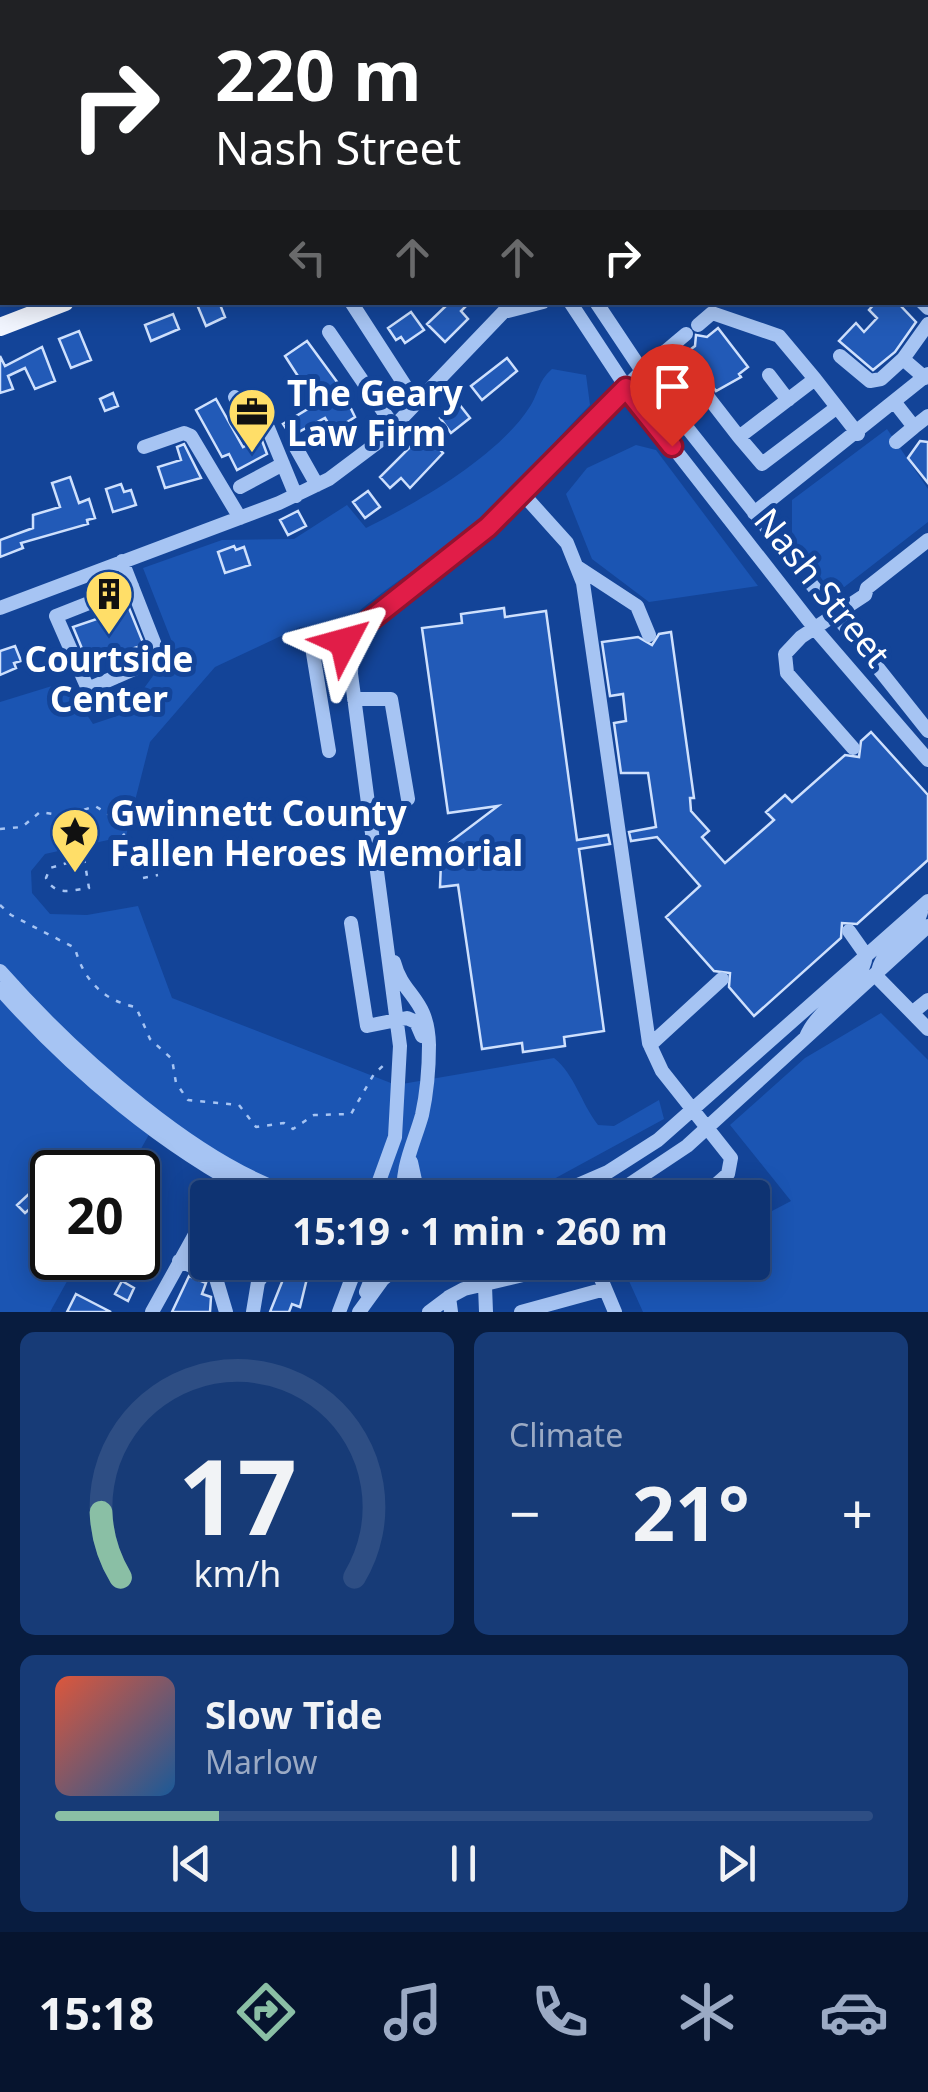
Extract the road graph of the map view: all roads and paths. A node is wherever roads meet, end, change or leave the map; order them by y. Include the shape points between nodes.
1 (353, 305) edge
2 (598, 305) edge
3 (572, 306) edge
4 (37, 307) edge
5 (510, 307) edge
6 (928, 324) edge
7 (0, 327) edge
8 (329, 332) dead end
9 (840, 356) dead end
10 (660, 357) junction
11 (903, 359) junction
12 (642, 371) junction
13 (769, 375) dead end
14 (927, 376) edge
15 (815, 380) junction
16 (626, 388) junction
17 (236, 397) dead end
18 (788, 400) junction
19 (418, 404) junction
20 (896, 404) junction
21 (836, 408) junction
22 (928, 416) edge
23 (394, 427) junction
24 (914, 427) junction
25 (858, 434) junction
26 (739, 437) junction
27 (896, 442) dead end
28 (295, 446) dead end
29 (144, 447) dead end
30 (284, 464) junction
31 (317, 486) junction
32 (240, 487) dead end
33 (522, 493) junction
34 (296, 496) junction
35 (754, 513) junction
36 (240, 518) junction
37 (928, 540) edge
38 (122, 561) junction
39 (580, 568) junction
40 (132, 586) junction
41 (0, 608) edge
42 (833, 614) junction
43 (816, 630) junction
44 (649, 635) dead end
45 (352, 644) junction
46 (354, 699) junction
47 (928, 731) edge
48 (853, 748) dead end
49 (329, 751) dead end
50 (928, 760) edge
51 (408, 798) dead end
52 (0, 829) edge
53 (154, 846) dead end
54 (139, 847) dead end
55 (136, 852) dead end
56 (87, 873) joint
57 (158, 874) dead end
58 (143, 878) dead end
59 (926, 903) edge
60 (0, 905) edge
61 (351, 923) dead end
62 (928, 926) edge
63 (854, 941) junction
64 (388, 945) junction
65 (851, 968) junction
66 (0, 971) edge
67 (885, 978) junction
68 (722, 980) dead end
69 (0, 990) edge
70 (928, 1000) edge
71 (912, 1012) junction
72 (396, 1021) junction
73 (928, 1028) edge
74 (804, 1041) junction
75 (650, 1046) junction
76 (394, 1061) dead end
77 (428, 1070) junction
78 (692, 1110) junction
79 (706, 1128) junction
80 (412, 1152) junction
81 (227, 1178) joint
82 (231, 1180) edge
83 (256, 1180) edge
84 (377, 1180) edge
85 (403, 1180) edge
86 (416, 1180) edge
87 (586, 1180) edge
88 (638, 1180) edge
89 (722, 1180) edge
90 (190, 1242) edge
91 (179, 1261) junction
92 (190, 1263) edge
93 (220, 1280) edge
94 (259, 1280) edge
95 (351, 1280) edge
96 (371, 1280) edge
97 (382, 1280) edge
98 (509, 1280) edge
99 (601, 1280) edge
100 (486, 1286) junction
101 (605, 1289) junction
102 (450, 1304) edge
103 (152, 1312) edge
104 (226, 1312) edge
105 (253, 1312) edge
106 (338, 1312) edge
107 (359, 1312) edge
108 (429, 1312) edge
109 (486, 1312) edge
110 (521, 1312) edge
111 (614, 1312) edge

1 - 19 street
2 - 12 street, Nash Street
3 - 16 street, Nash Street
4 - 7 main road
5 - 19 street
6 - 11 street
8 - 23 street
9 - 11 street via 875,382
10 - 12 street
10 - 15 street via 712,313 776,334
10 - 26 street via 671,355 683,364
11 - 14 street
12 - 16 street
12 - 35 street, Nash Street
13 - 18 street
14 - 20 street
15 - 18 street
15 - 21 street
16 - 33 street
16 - 43 street, Nash Street
17 - 30 street via 252,424 268,428
18 - 26 street
19 - 23 street
20 - 24 street
20 - 25 street
21 - 25 street
21 - 26 street via 762,464
22 - 24 street
23 - 31 street
24 - 27 street
25 - 35 street
28 - 31 street
29 - 36 street via 191,436
30 - 32 street
30 - 34 street
31 - 34 street
33 - 39 street via 558,530
33 - 45 street via 451,559 364,625
34 - 36 street
35 - 42 street, Nash Street
36 - 38 street
37 - 42 street
38 - 40 street
38 - 41 street
39 - 44 street via 637,606
39 - 75 street
40 - 40 street via 154,654 150,662 88,689 56,616
42 - 43 street
42 - 47 street, Nash Street
43 - 48 street via 790,647 784,668
43 - 50 street, Nash Street
45 - 46 street
45 - 49 street via 312,647
46 - 51 street via 391,699
46 - 64 street
52 - 55 path via 22,827 40,812 66,816 95,806 113,817
53 - 54 path
56 - 56 path via 89,888 66,891 46,878 56,864 84,858
57 - 58 path
59 - 63 street via 882,940
59 - 67 street via 918,922 885,952
60 - 76 path via 74,948 98,990 136,1007 150,1038 172,1060 188,1100 238,1105 256,1128 294,1128 314,1115 351,1114 374,1074
61 - 72 street via 368,1026
62 - 67 street
63 - 65 street
63 - 65 street
63 - 74 street via 864,969 812,1021
64 - 72 street
64 - 77 street via 400,979 422,1005
65 - 78 street
66 - 83 street via 76,1048 171,1125
67 - 71 street
67 - 74 street
68 - 75 street
69 - 81 street via 99,1085
70 - 71 street
71 - 73 street
72 - 77 street via 412,1019 419,1026
72 - 84 street via 399,1115
74 - 79 street
75 - 78 street
77 - 80 street
78 - 79 street
78 - 87 street via 625,1162
79 - 88 street
79 - 89 street via 731,1158
80 - 85 street
80 - 86 street
81 - 82 street
90 - 91 street
91 - 92 street
91 - 103 street
93 - 104 street
94 - 105 street
95 - 106 street
96 - 107 street
97 - 107 street
98 - 100 street
99 - 101 street
100 - 102 street
100 - 109 street
101 - 110 street
101 - 111 street
102 - 108 street

